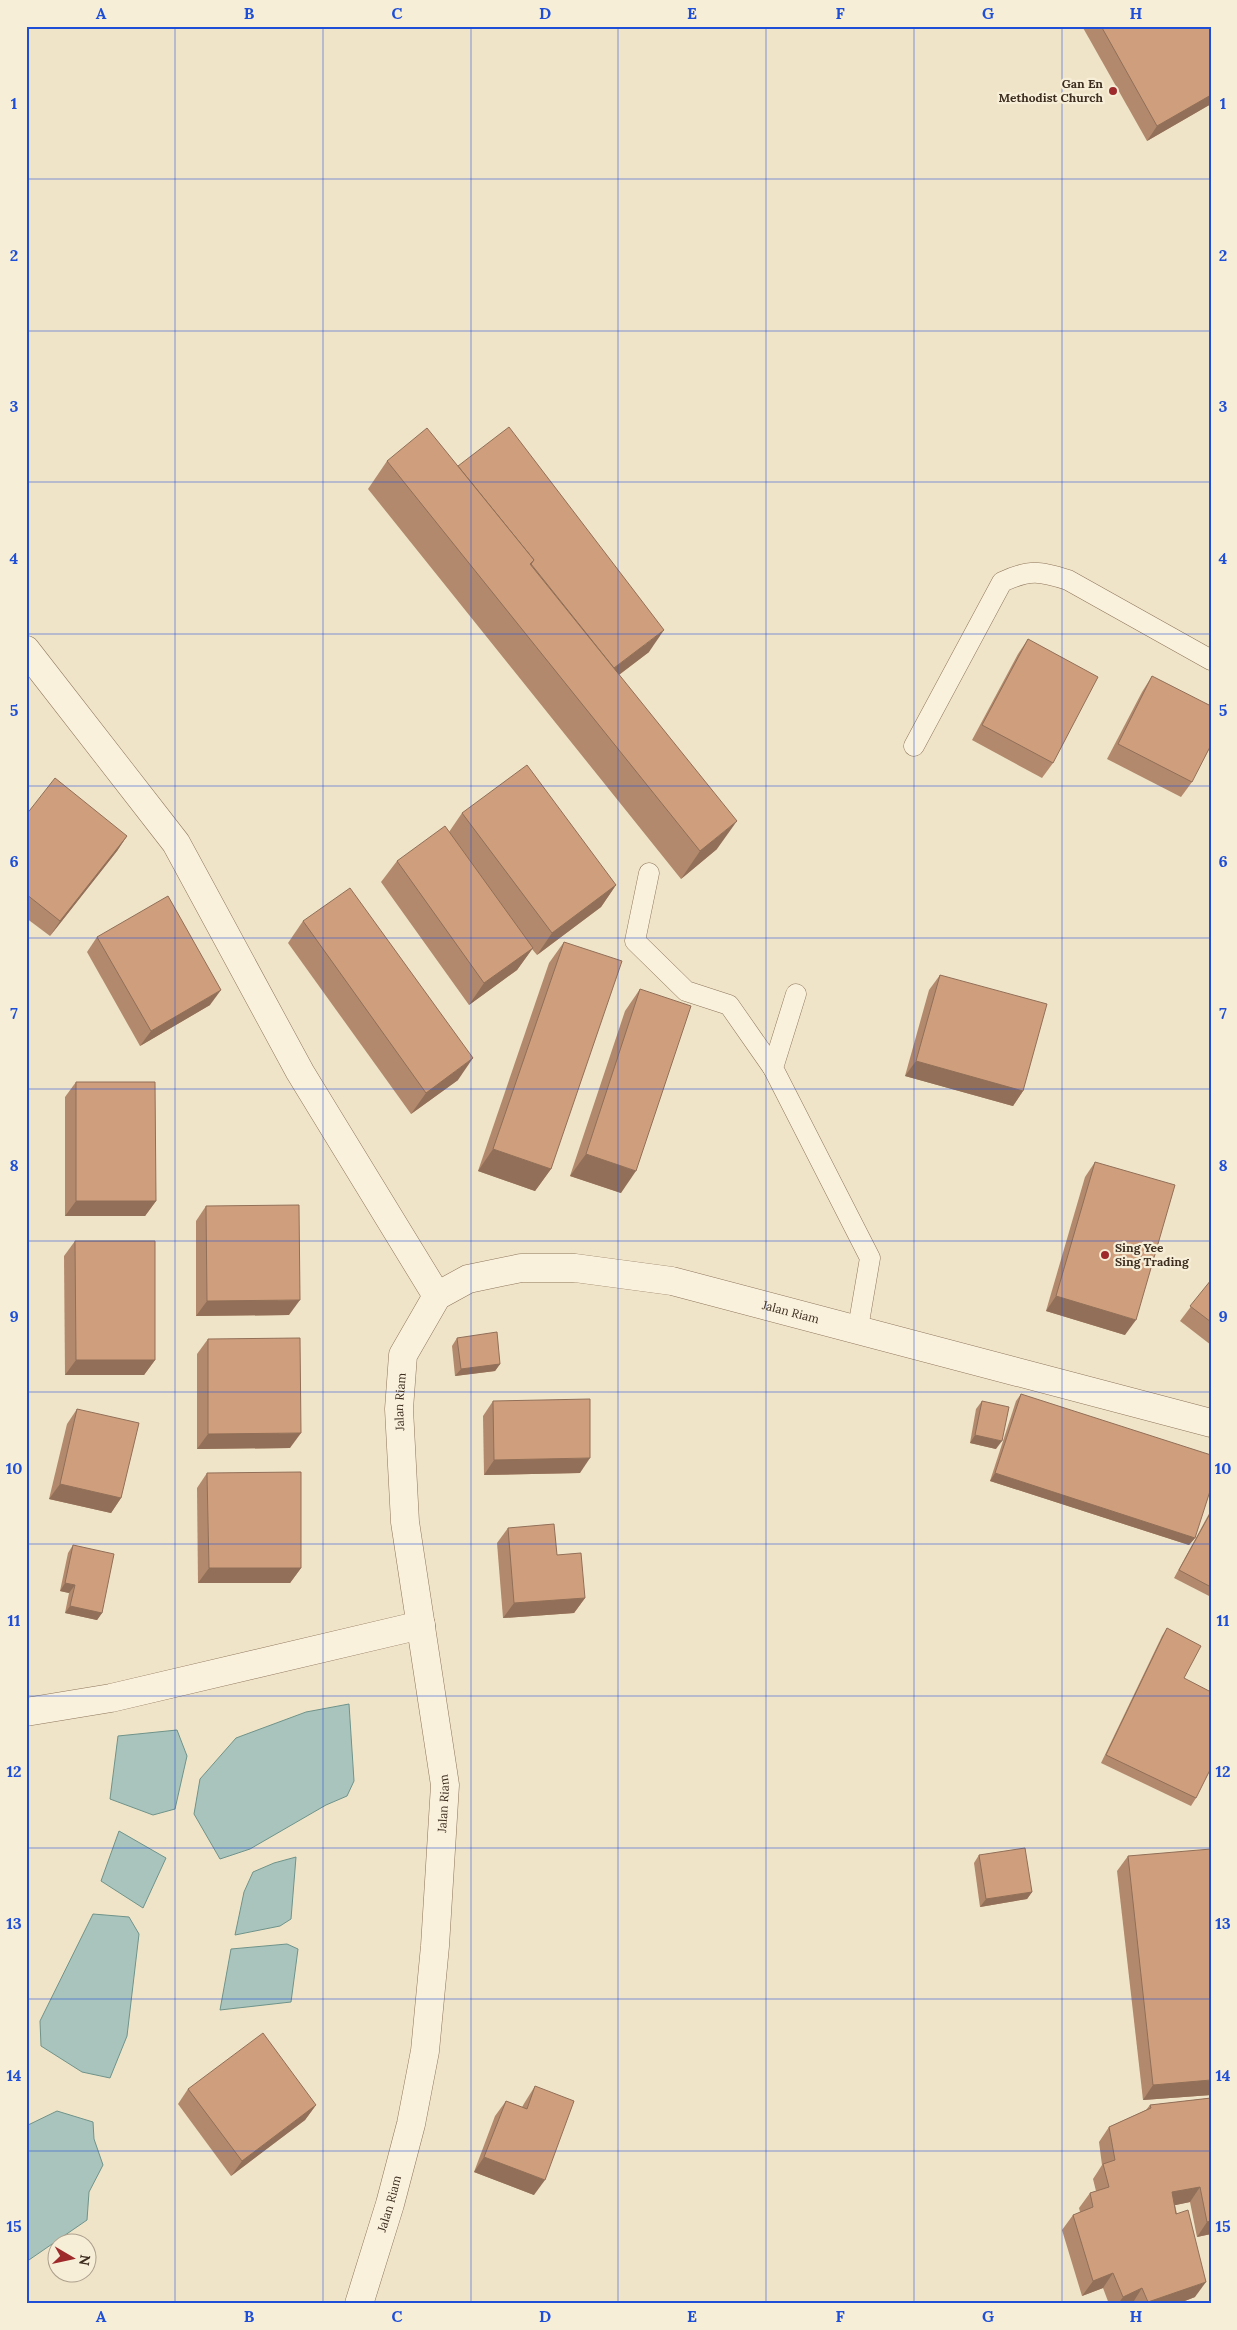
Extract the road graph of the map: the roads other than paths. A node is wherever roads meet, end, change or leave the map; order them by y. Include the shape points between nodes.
1 (26, 650) edge
2 (1211, 660) edge
3 (914, 746) dead end
4 (649, 873) dead end
5 (796, 994) dead end
6 (773, 1068) junction
7 (437, 1296) junction
8 (858, 1328) junction
9 (1211, 1423) edge
10 (421, 1625) junction
11 (26, 1712) edge
12 (359, 2304) edge

1 - 7 street via 176,843 300,1072
2 - 3 lane via 1068,580 1044,573 1021,573 1002,582
4 - 6 lane via 635,941 686,991 729,1004
5 - 6 lane
6 - 8 lane via 870,1258
7 - 8 street, Jalan Riam via 468,1279 521,1268 575,1268 672,1280
7 - 10 street, Jalan Riam via 403,1355 399,1409 405,1522
8 - 9 street, Jalan Riam
10 - 11 street via 111,1698
10 - 12 street, Jalan Riam via 445,1785 435,1946 425,2051 411,2124

